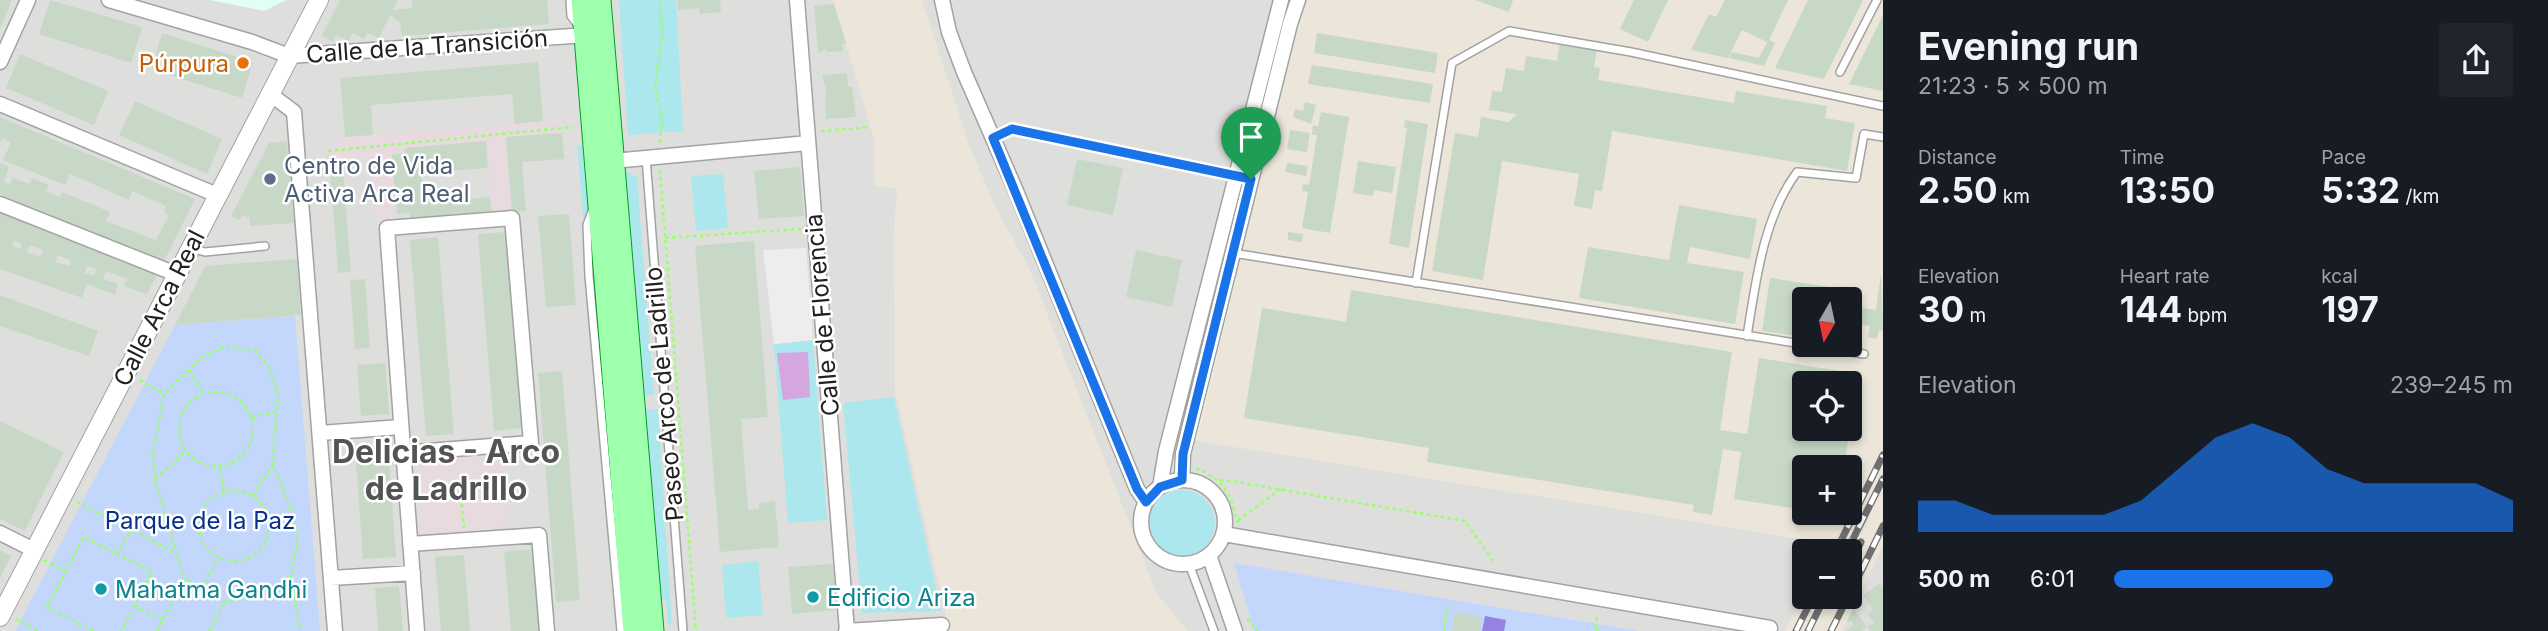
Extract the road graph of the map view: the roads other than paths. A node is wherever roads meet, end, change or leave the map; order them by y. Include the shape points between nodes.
1 (28, 0) edge
2 (109, 0) edge
3 (319, 0) edge
4 (570, 0) edge
5 (797, 0) edge
6 (942, 0) edge
7 (1281, 0) edge
8 (1298, 0) edge
9 (1877, 0) edge
10 (594, 3) edge
11 (586, 35) junction
12 (289, 56) junction
13 (0, 62) edge
14 (1840, 72) dead end
15 (268, 97) junction
16 (0, 104) edge
17 (1883, 106) edge
18 (808, 137) junction
19 (1883, 138) edge
20 (653, 157) junction
21 (613, 161) junction
22 (598, 186) junction
23 (217, 195) junction
24 (0, 205) edge
25 (265, 247) dead end
26 (190, 248) junction
27 (1233, 253) junction
28 (176, 274) junction
29 (1416, 283) junction
30 (1747, 336) junction
31 (1864, 354) dead end
32 (401, 428) junction
33 (320, 433) junction
34 (403, 453) junction
35 (1182, 480) junction
36 (1160, 487) junction
37 (1146, 502) junction
38 (0, 533) edge
39 (1224, 534) junction
40 (410, 544) junction
41 (39, 555) junction
42 (1209, 555) junction
43 (1189, 564) junction
44 (413, 573) junction
45 (331, 578) junction
46 (7, 617) edge
47 (942, 625) dead end
48 (1770, 628) dead end
49 (867, 630) edge
50 (335, 631) edge
51 (418, 631) edge
52 (547, 631) edge
53 (621, 631) edge
54 (635, 631) edge
55 (652, 631) edge
56 (683, 631) edge
57 (847, 631) edge
58 (1214, 631) edge
59 (1235, 631) edge

1 - 13 street
2 - 12 street, Calle de la Transición
3 - 12 street, Calle Arca Real
4 - 11 lane, Paseo Arco de Ladrillo via 571,16
5 - 18 street, Calle de Florencia
6 - 37 street via 952,42
7 - 36 street
8 - 27 street
9 - 14 lane
10 - 11 main road, Paseo Arco de Ladrillo
10 - 21 main road, Paseo Arco de Ladrillo
11 - 12 street, Calle de la Transición
11 - 22 main road, Paseo Arco de Ladrillo
12 - 15 street, Calle Arca Real
15 - 23 street, Calle Arca Real
15 - 33 street via 294,112
16 - 23 street
17 - 29 lane via 1509,31 1452,63
18 - 20 street
18 - 57 street, Calle de Florencia
19 - 30 lane via 1864,134 1856,178 1797,172 1789,182 1757,271
20 - 21 street
20 - 56 lane, Paseo Arco de Ladrillo
21 - 22 street, Paseo Arco de Ladrillo
21 - 55 main road, Paseo Arco de Ladrillo
22 - 53 lane, Paseo Arco de Ladrillo via 587,225 589,264
22 - 54 main road, Paseo Arco de Ladrillo
23 - 26 street, Calle Arca Real
24 - 28 street
25 - 26 lane via 205,252
26 - 28 street, Calle Arca Real
27 - 29 lane
27 - 35 street via 1183,454
28 - 41 street, Calle Arca Real
29 - 30 lane
30 - 31 lane
32 - 33 street
32 - 34 street
32 - 34 street via 387,228 512,218 531,443
33 - 45 street
34 - 40 street
35 - 36 street
35 - 39 street via 1207,487 1217,496 1223,508
36 - 37 street
37 - 43 street via 1142,514 1145,540 1163,559
38 - 41 street
39 - 42 street
39 - 48 street
40 - 44 street
40 - 52 street via 539,535
41 - 46 street, Calle Arca Real
42 - 43 street
42 - 59 street
43 - 58 lane
44 - 45 street
44 - 51 street
45 - 50 street
47 - 49 street
49 - 57 street

